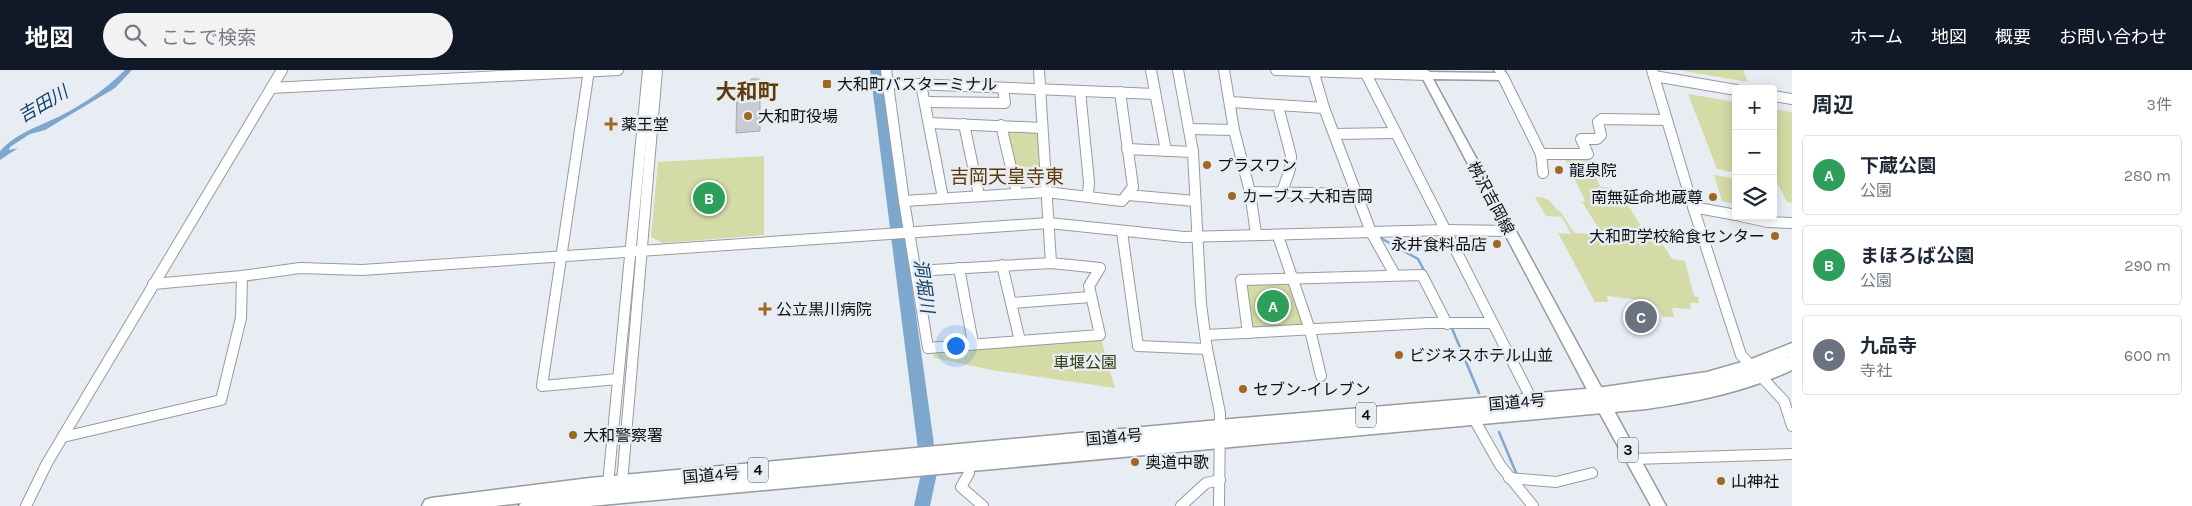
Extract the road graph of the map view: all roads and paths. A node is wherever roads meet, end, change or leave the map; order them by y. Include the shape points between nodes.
1 (282, 70) edge
2 (618, 70) edge
3 (648, 70) edge
4 (656, 70) edge
5 (886, 70) edge
6 (1039, 70) edge
7 (1151, 70) edge
8 (1178, 70) edge
9 (1224, 70) edge
10 (1276, 70) edge
11 (589, 71) edge
12 (1314, 71) edge
13 (1392, 72) edge
14 (1501, 73) edge
15 (1653, 73) edge
16 (1366, 74) junction
17 (1426, 75) junction
18 (889, 84) junction
19 (921, 84) junction
20 (270, 88) junction
21 (1003, 88) junction
22 (1732, 89) edge
23 (1040, 90) junction
24 (1080, 91) junction
25 (1120, 92) junction
26 (1155, 94) junction
27 (1777, 96) edge
28 (1792, 98) edge
29 (926, 102) junction
30 (1231, 102) junction
31 (1278, 106) junction
32 (1324, 108) junction
33 (1667, 120) junction
34 (930, 123) junction
35 (964, 124) junction
36 (1001, 125) junction
37 (1042, 128) junction
38 (1189, 129) junction
39 (1234, 130) junction
40 (1395, 133) junction
41 (1337, 134) junction
42 (1128, 149) junction
43 (1166, 150) junction
44 (1193, 152) junction
45 (1540, 154) junction
46 (1543, 173) dead end
47 (1017, 192) junction
48 (1046, 192) junction
49 (1250, 192) junction
50 (1282, 192) junction
51 (1357, 194) junction
52 (979, 195) junction
53 (1128, 195) junction
54 (1085, 196) junction
55 (943, 198) junction
56 (904, 201) junction
57 (1195, 201) junction
58 (1693, 207) junction
59 (1732, 214) edge
60 (1759, 220) edge
61 (1049, 223) junction
62 (1792, 223) edge
63 (1445, 230) junction
64 (1509, 231) junction
65 (909, 232) junction
66 (1122, 232) junction
67 (1374, 232) junction
68 (1256, 234) junction
69 (1197, 236) junction
70 (1278, 236) junction
71 (637, 251) junction
72 (562, 257) junction
73 (1051, 262) junction
74 (1002, 265) junction
75 (959, 268) junction
76 (916, 271) junction
77 (1395, 275) junction
78 (242, 276) junction
79 (1294, 278) junction
80 (153, 284) junction
81 (1090, 297) junction
82 (1012, 303) junction
83 (1492, 323) junction
84 (1450, 324) junction
85 (1310, 330) junction
86 (1248, 333) junction
87 (1206, 335) junction
88 (1020, 341) junction
89 (973, 343) junction
90 (1207, 349) junction
91 (1792, 349) edge
92 (1792, 364) edge
93 (1757, 371) junction
94 (1321, 376) dead end
95 (618, 379) junction
96 (1532, 400) junction
97 (1600, 401) junction
98 (1474, 419) junction
99 (1792, 426) edge
100 (1220, 434) junction
101 (63, 437) junction
102 (1792, 454) edge
103 (1633, 459) junction
104 (934, 460) junction
105 (968, 463) junction
106 (1592, 473) dead end
107 (1509, 478) junction
108 (1220, 480) junction
109 (614, 495) edge
110 (26, 506) edge
111 (431, 506) edge
112 (528, 506) edge
113 (983, 506) edge
114 (1181, 506) edge
115 (1219, 506) edge
116 (1533, 506) edge
117 (1659, 506) edge

1 - 20 street
2 - 11 street
3 - 71 street
4 - 71 street
5 - 18 street
6 - 23 street
7 - 26 street
8 - 38 street
9 - 30 street
10 - 12 street
11 - 20 street
11 - 72 street
12 - 16 street
12 - 32 street
13 - 16 street
13 - 17 street
14 - 17 main road
14 - 45 street
15 - 22 street
15 - 33 street
16 - 40 street
17 - 64 main road, 桝沢吉岡線
18 - 19 street
18 - 56 street
19 - 21 street
19 - 29 street
20 - 80 street
21 - 23 street
21 - 29 street via 1005,104
23 - 24 street
23 - 37 street
24 - 25 street
24 - 54 street via 1089,182
25 - 26 street
25 - 42 street
26 - 43 street
27 - 28 street
29 - 34 street
30 - 31 street
30 - 39 street
31 - 32 street
31 - 50 street via 1291,156
32 - 41 street
33 - 45 street via 1602,119 1598,122 1601,135 1597,139 1582,139 1588,154
33 - 58 street
34 - 35 street
34 - 55 street
35 - 36 street
35 - 52 street
36 - 37 street
36 - 47 street
37 - 48 street
38 - 39 street
38 - 44 street
39 - 49 street
40 - 41 street
40 - 63 street
41 - 51 street
42 - 43 street
42 - 53 street via 1133,187
43 - 44 street
44 - 57 street
45 - 46 street
47 - 48 street
47 - 52 street
48 - 54 street
48 - 61 street
49 - 50 street
49 - 68 street
50 - 51 street
51 - 67 street
52 - 55 street
53 - 54 street via 1122,201
53 - 57 street
55 - 56 street
56 - 65 street
57 - 69 street
58 - 59 street
58 - 93 street via 1741,355
60 - 62 street
61 - 65 street
61 - 66 street
61 - 73 street
63 - 64 street
63 - 67 street
63 - 83 street
64 - 97 main road, 桝沢吉岡線
65 - 71 street
65 - 76 street
66 - 69 street
66 - 90 street via 1138,346
67 - 70 street
67 - 77 street
68 - 69 street
68 - 70 street
69 - 87 street
70 - 79 street
71 - 72 street
71 - 95 street
71 - 109 street
72 - 78 street via 362,270 300,268
72 - 95 street via 542,386
73 - 74 street
73 - 81 street via 1100,268 1089,286
74 - 75 street
74 - 82 street
75 - 76 street
75 - 89 street
76 - 89 street via 928,348
77 - 79 street
77 - 84 street via 1422,275
78 - 80 street
78 - 101 street via 241,318 221,400
79 - 85 street
79 - 86 street via 1241,280
80 - 101 street
81 - 82 street
81 - 88 street via 1100,335
82 - 88 street
83 - 84 street
83 - 96 street
84 - 85 street
85 - 86 street
85 - 94 street
86 - 87 street
87 - 90 street
88 - 89 street
90 - 100 street via 1220,413
91 - 93 highway, 国道4号 / 4
92 - 93 highway, 国道4号 / 4
93 - 97 highway, 国道4号 / 4 via 1725,388 1693,394
93 - 99 street via 1784,400
95 - 109 street
96 - 97 highway, 国道4号 / 4
96 - 100 highway, 国道4号 / 4
97 - 98 highway, 国道4号 / 4
97 - 103 main road, 3
98 - 100 highway, 国道4号 / 4
98 - 107 street
100 - 104 highway, 国道4号 / 4
100 - 105 highway, 国道4号 / 4
100 - 108 street
101 - 110 street
102 - 103 street
103 - 117 main road, 3
104 - 105 highway, 国道4号 / 4
104 - 109 highway, 国道4号 / 4
105 - 113 street via 969,473 962,486
106 - 107 street via 1556,482
107 - 116 street
108 - 114 street via 1206,483
108 - 115 street
109 - 111 highway, 国道4号 / 4
109 - 112 highway, 国道4号 / 4

